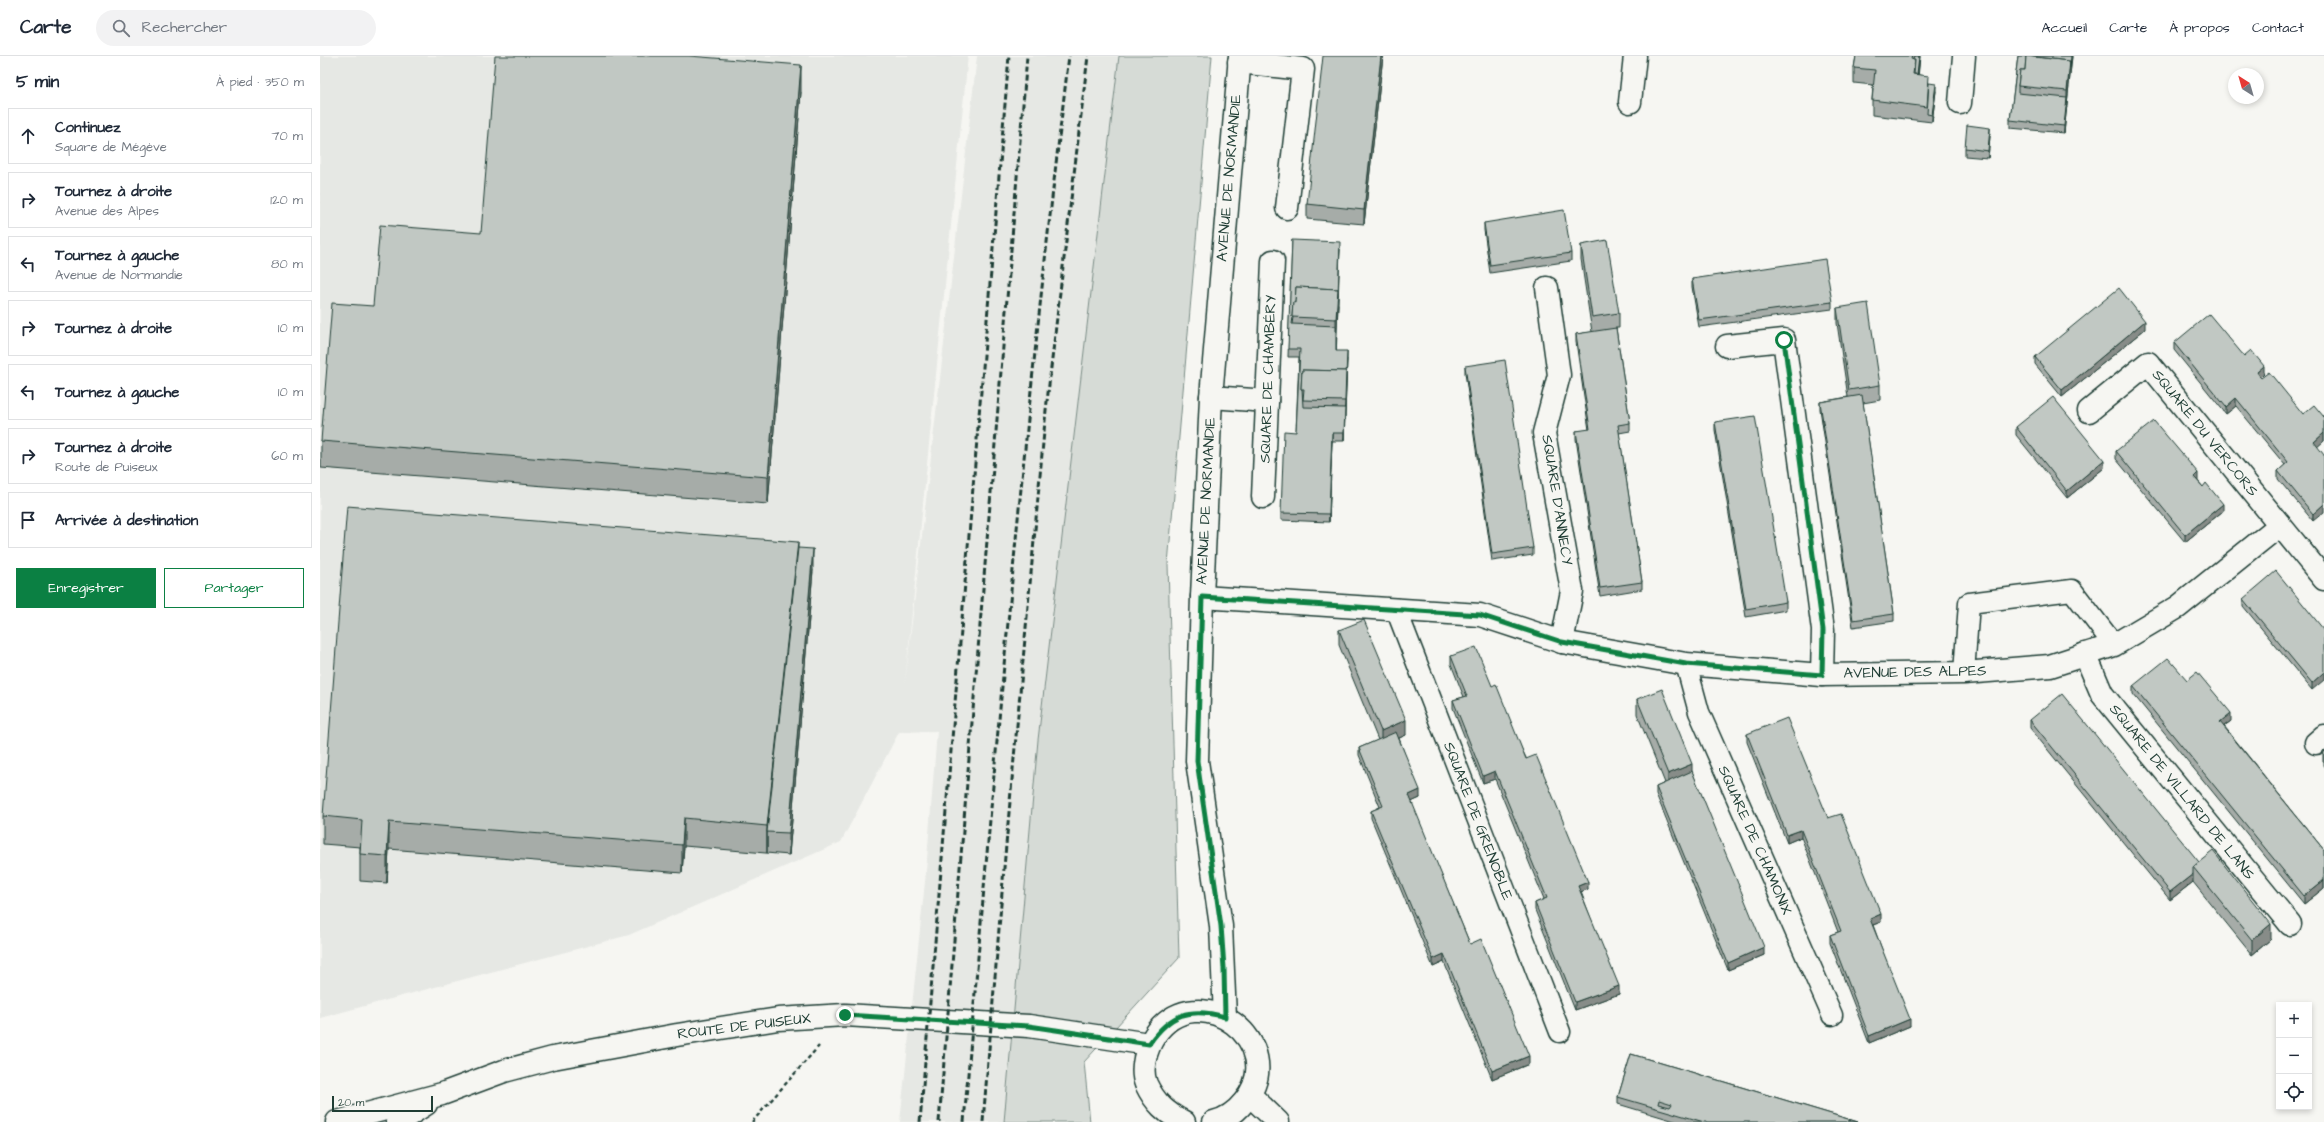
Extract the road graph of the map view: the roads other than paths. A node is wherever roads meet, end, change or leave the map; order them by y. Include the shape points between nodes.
1 (1635, 56) edge
2 (1964, 56) edge
3 (1239, 59) edge
4 (1630, 102) dead end
5 (1960, 102) dead end
6 (1287, 208) dead end
7 (1273, 261) dead end
8 (1547, 288) dead end
9 (1727, 346) dead end
10 (1212, 397) junction
11 (1267, 400) junction
12 (2089, 411) dead end
13 (1263, 497) dead end
14 (2280, 525) junction
15 (2324, 580) edge
16 (1202, 597) junction
17 (1396, 609) junction
18 (1562, 642) junction
19 (2114, 645) junction
20 (2085, 654) junction
21 (1686, 664) junction
22 (1964, 673) junction
23 (1822, 675) junction
24 (2290, 924) dead end
25 (1832, 1015) dead end
26 (1225, 1017) junction
27 (1560, 1032) dead end
28 (1149, 1044) junction
29 (442, 1094) junction
30 (1250, 1095) junction
31 (1171, 1119) edge
32 (337, 1122) edge
33 (398, 1122) edge
34 (1214, 1122) edge
35 (1278, 1122) edge

1 - 4 street
2 - 5 street
3 - 6 street via 1303,69
3 - 10 street, AVENUE DE NORMANDIE
7 - 11 street, SQUARE DE CHAMBÉRY
8 - 18 street, SQUARE D'ANNECY via 1559,375 1544,433 1572,591
9 - 23 street via 1784,340 1823,630
10 - 11 street
10 - 16 street, AVENUE DE NORMANDIE
11 - 13 street, SQUARE DE CHAMBÉRY
12 - 14 street, SQUARE DU VERCORS via 2148,363
14 - 15 street
14 - 19 street, AVENUE DES ALPES via 2178,607
16 - 17 street, AVENUE DES ALPES
16 - 26 street, AVENUE DE NORMANDIE via 1197,761 1221,926
17 - 18 street, AVENUE DES ALPES via 1480,615
17 - 27 lane, SQUARE DE GRENOBLE
18 - 21 street, AVENUE DES ALPES
19 - 20 street, AVENUE DES ALPES
19 - 22 lane via 2072,590 1969,603
20 - 22 street, AVENUE DES ALPES via 2050,666
20 - 24 street, SQUARE DE VILLARD DE LANS via 2102,694
21 - 23 street, AVENUE DES ALPES
21 - 25 lane, SQUARE DE CHAMONIX via 1699,712
22 - 23 street, AVENUE DES ALPES
26 - 28 street via 1208,1012 1190,1012 1173,1018 1159,1030
26 - 30 street via 1240,1027 1251,1042 1257,1060 1256,1078
28 - 29 street, ROUTE DE PUISEUX via 1029,1026 845,1015 778,1019 677,1034 553,1058 504,1071
28 - 31 street via 1144,1063 1145,1082 1153,1099
29 - 32 street, ROUTE DE PUISEUX
29 - 33 street, ROUTE DE PUISEUX
30 - 34 street via 1238,1110
30 - 35 street

